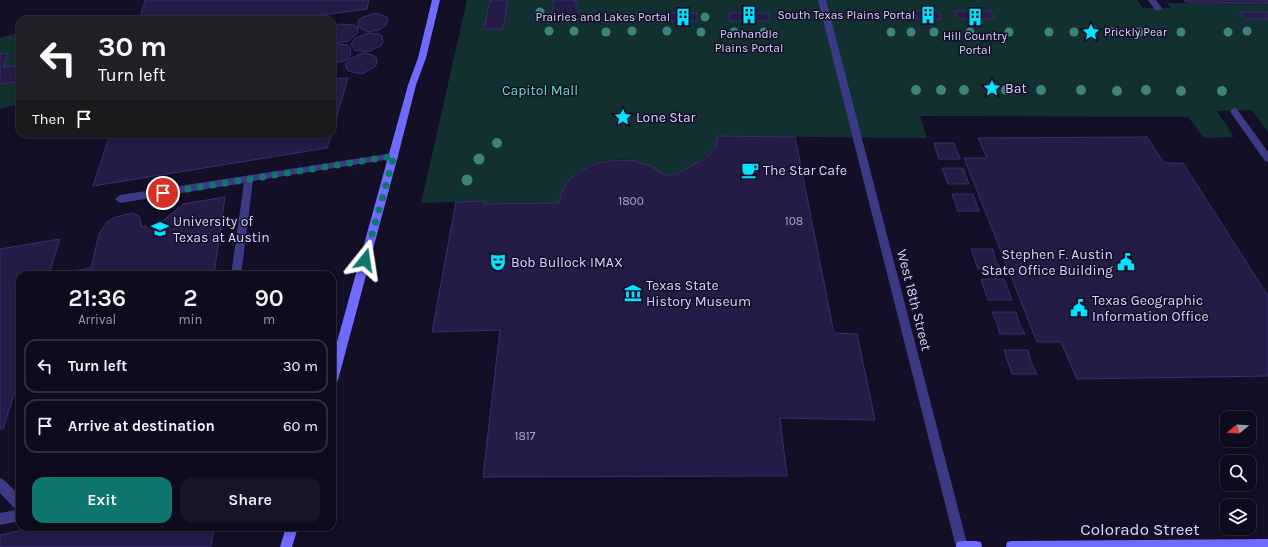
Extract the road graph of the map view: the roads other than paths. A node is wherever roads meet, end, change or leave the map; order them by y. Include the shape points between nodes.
1 (436, 0) edge
2 (822, 0) edge
3 (1152, 0) edge
4 (1158, 8) dead end
5 (1234, 110) dead end
6 (394, 156) junction
7 (1268, 159) edge
8 (249, 180) junction
9 (120, 199) dead end
10 (237, 271) edge
11 (336, 366) edge
12 (0, 484) edge
13 (16, 501) edge
14 (16, 516) edge
15 (0, 519) edge
16 (291, 531) edge
17 (1268, 545) edge
18 (1252, 546) edge
19 (286, 547) edge
20 (962, 547) edge
21 (976, 547) edge
22 (1012, 547) edge

1 - 6 main road
2 - 20 street, West 18th Street
3 - 4 street
5 - 7 street
6 - 8 street
6 - 11 main road
8 - 9 street
8 - 10 street
12 - 13 street
14 - 15 street
16 - 19 main road
17 - 18 main road, Colorado Street
18 - 22 main road, Colorado Street
20 - 21 main road

